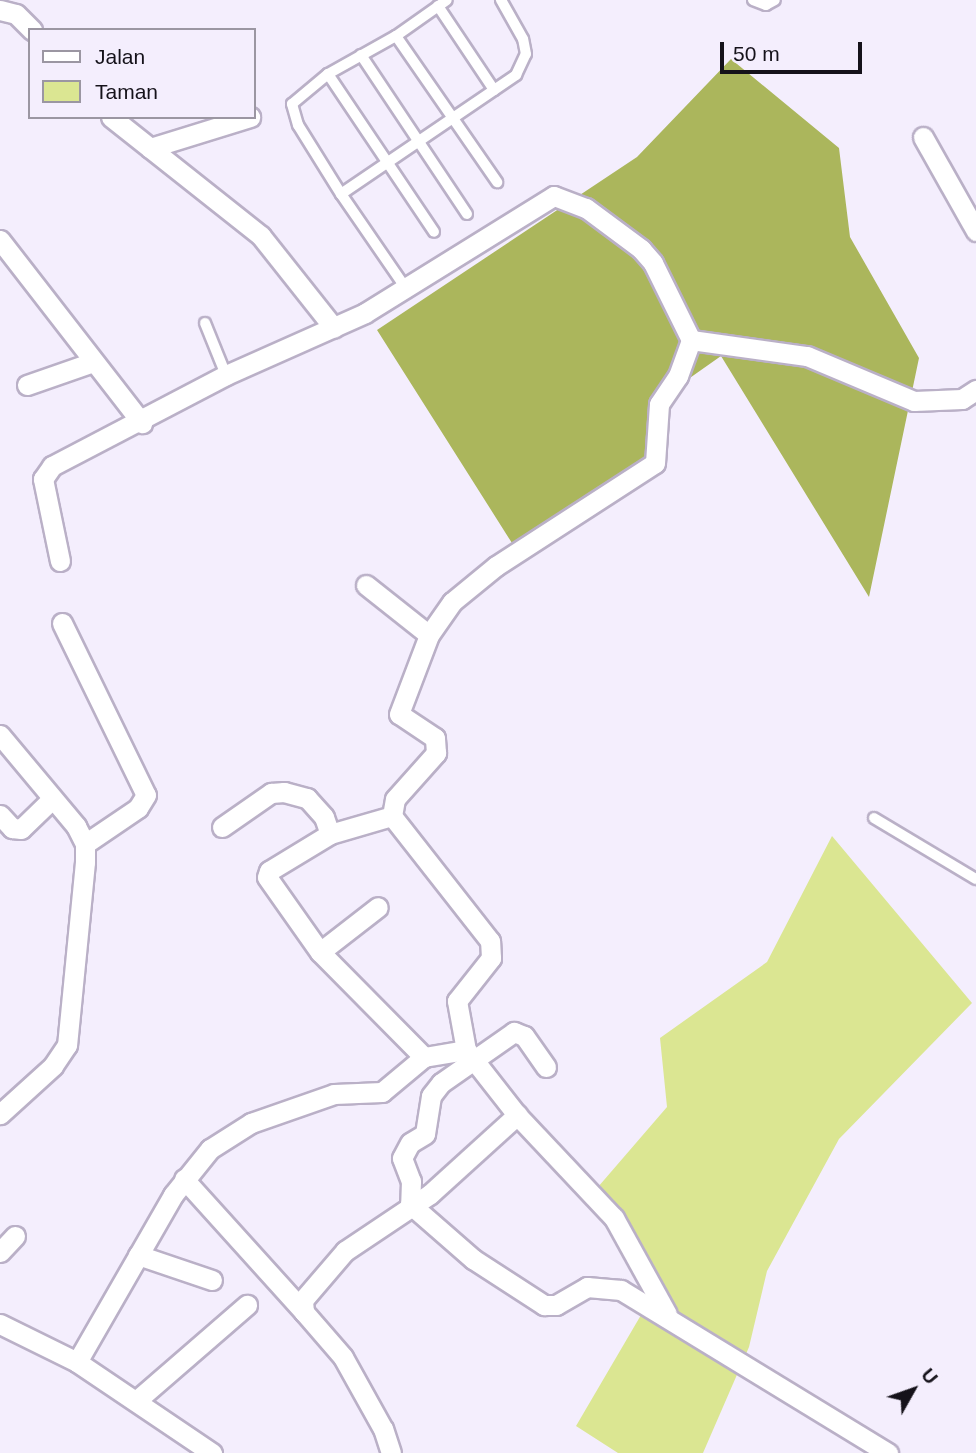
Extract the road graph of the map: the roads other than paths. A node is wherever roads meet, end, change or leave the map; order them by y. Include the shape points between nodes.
1 (501, 0) edge
2 (753, 0) edge
3 (775, 0) edge
4 (443, 3) edge
5 (0, 10) edge
6 (30, 28) edge
7 (397, 36) junction
8 (361, 55) junction
9 (328, 74) junction
10 (495, 90) junction
11 (454, 118) junction
12 (114, 119) edge
13 (243, 119) edge
14 (923, 137) dead end
15 (420, 142) junction
16 (150, 148) junction
17 (387, 166) junction
18 (497, 182) dead end
19 (341, 194) junction
20 (467, 214) dead end
21 (976, 231) edge
22 (434, 232) dead end
23 (0, 240) edge
24 (405, 287) junction
25 (205, 323) dead end
26 (334, 328) junction
27 (691, 340) junction
28 (93, 362) junction
29 (226, 375) junction
30 (27, 385) dead end
31 (976, 390) edge
32 (142, 422) junction
33 (60, 561) dead end
34 (366, 585) dead end
35 (62, 623) dead end
36 (429, 635) junction
37 (0, 735) edge
38 (52, 799) junction
39 (0, 815) edge
40 (392, 816) junction
41 (874, 818) dead end
42 (222, 827) dead end
43 (330, 834) junction
44 (85, 844) junction
45 (976, 879) edge
46 (379, 907) dead end
47 (320, 952) junction
48 (469, 1056) junction
49 (424, 1057) junction
50 (546, 1067) dead end
51 (0, 1114) edge
52 (517, 1115) junction
53 (184, 1179) junction
54 (410, 1204) junction
55 (15, 1236) dead end
56 (0, 1252) edge
57 (138, 1255) junction
58 (212, 1280) dead end
59 (247, 1305) dead end
60 (304, 1312) junction
61 (667, 1314) junction
62 (0, 1324) edge
63 (77, 1362) junction
64 (136, 1401) junction
65 (212, 1453) edge
66 (391, 1453) edge
67 (888, 1453) edge

1 - 10 lane via 523,39 526,54 516,75
2 - 3 lane via 766,5
4 - 7 lane
4 - 10 lane
5 - 6 street via 16,14
7 - 8 lane
7 - 11 lane
8 - 9 lane
8 - 15 lane
9 - 17 lane
9 - 19 lane via 292,104 298,125
10 - 11 lane
11 - 15 lane
11 - 18 lane
12 - 16 street
13 - 16 street
14 - 21 street
15 - 17 lane
15 - 20 lane
16 - 26 street via 261,236
17 - 19 lane
17 - 22 lane
19 - 24 lane
23 - 28 street
24 - 26 street
24 - 27 street via 561,196 617,228 641,249 653,263
25 - 29 lane
26 - 29 street
27 - 31 street via 807,356 914,401 962,399
27 - 36 street via 678,376 659,404 655,464 496,566 452,602
28 - 30 street
28 - 32 street
29 - 32 street
32 - 33 street via 46,472
34 - 36 street
35 - 44 street via 146,795 138,808
36 - 40 street via 399,714 435,738 436,752 395,799
37 - 38 street
38 - 39 street via 21,829 12,828
38 - 44 street
40 - 43 street
40 - 48 street via 490,941 491,958 457,1001
41 - 45 lane
42 - 43 street via 271,793 284,792 307,798 324,817
43 - 47 street via 267,873 274,894
44 - 51 street via 67,1045 53,1066
46 - 47 street
47 - 49 street
48 - 49 street
48 - 50 street via 514,1032 524,1036
48 - 52 street
48 - 54 street via 431,1096 425,1134 410,1143 402,1158 411,1181
49 - 53 street via 392,1088 334,1094 236,1130 210,1149
52 - 54 street via 430,1194
52 - 61 street via 614,1218
53 - 57 street
53 - 60 street
54 - 60 street via 323,1273 307,1292
54 - 61 street via 473,1259 544,1305 556,1305 587,1287 607,1286
55 - 56 street
57 - 58 street
57 - 63 street
59 - 64 street
60 - 66 street via 342,1357 383,1429
61 - 67 street
62 - 63 street
63 - 64 street
64 - 65 street

